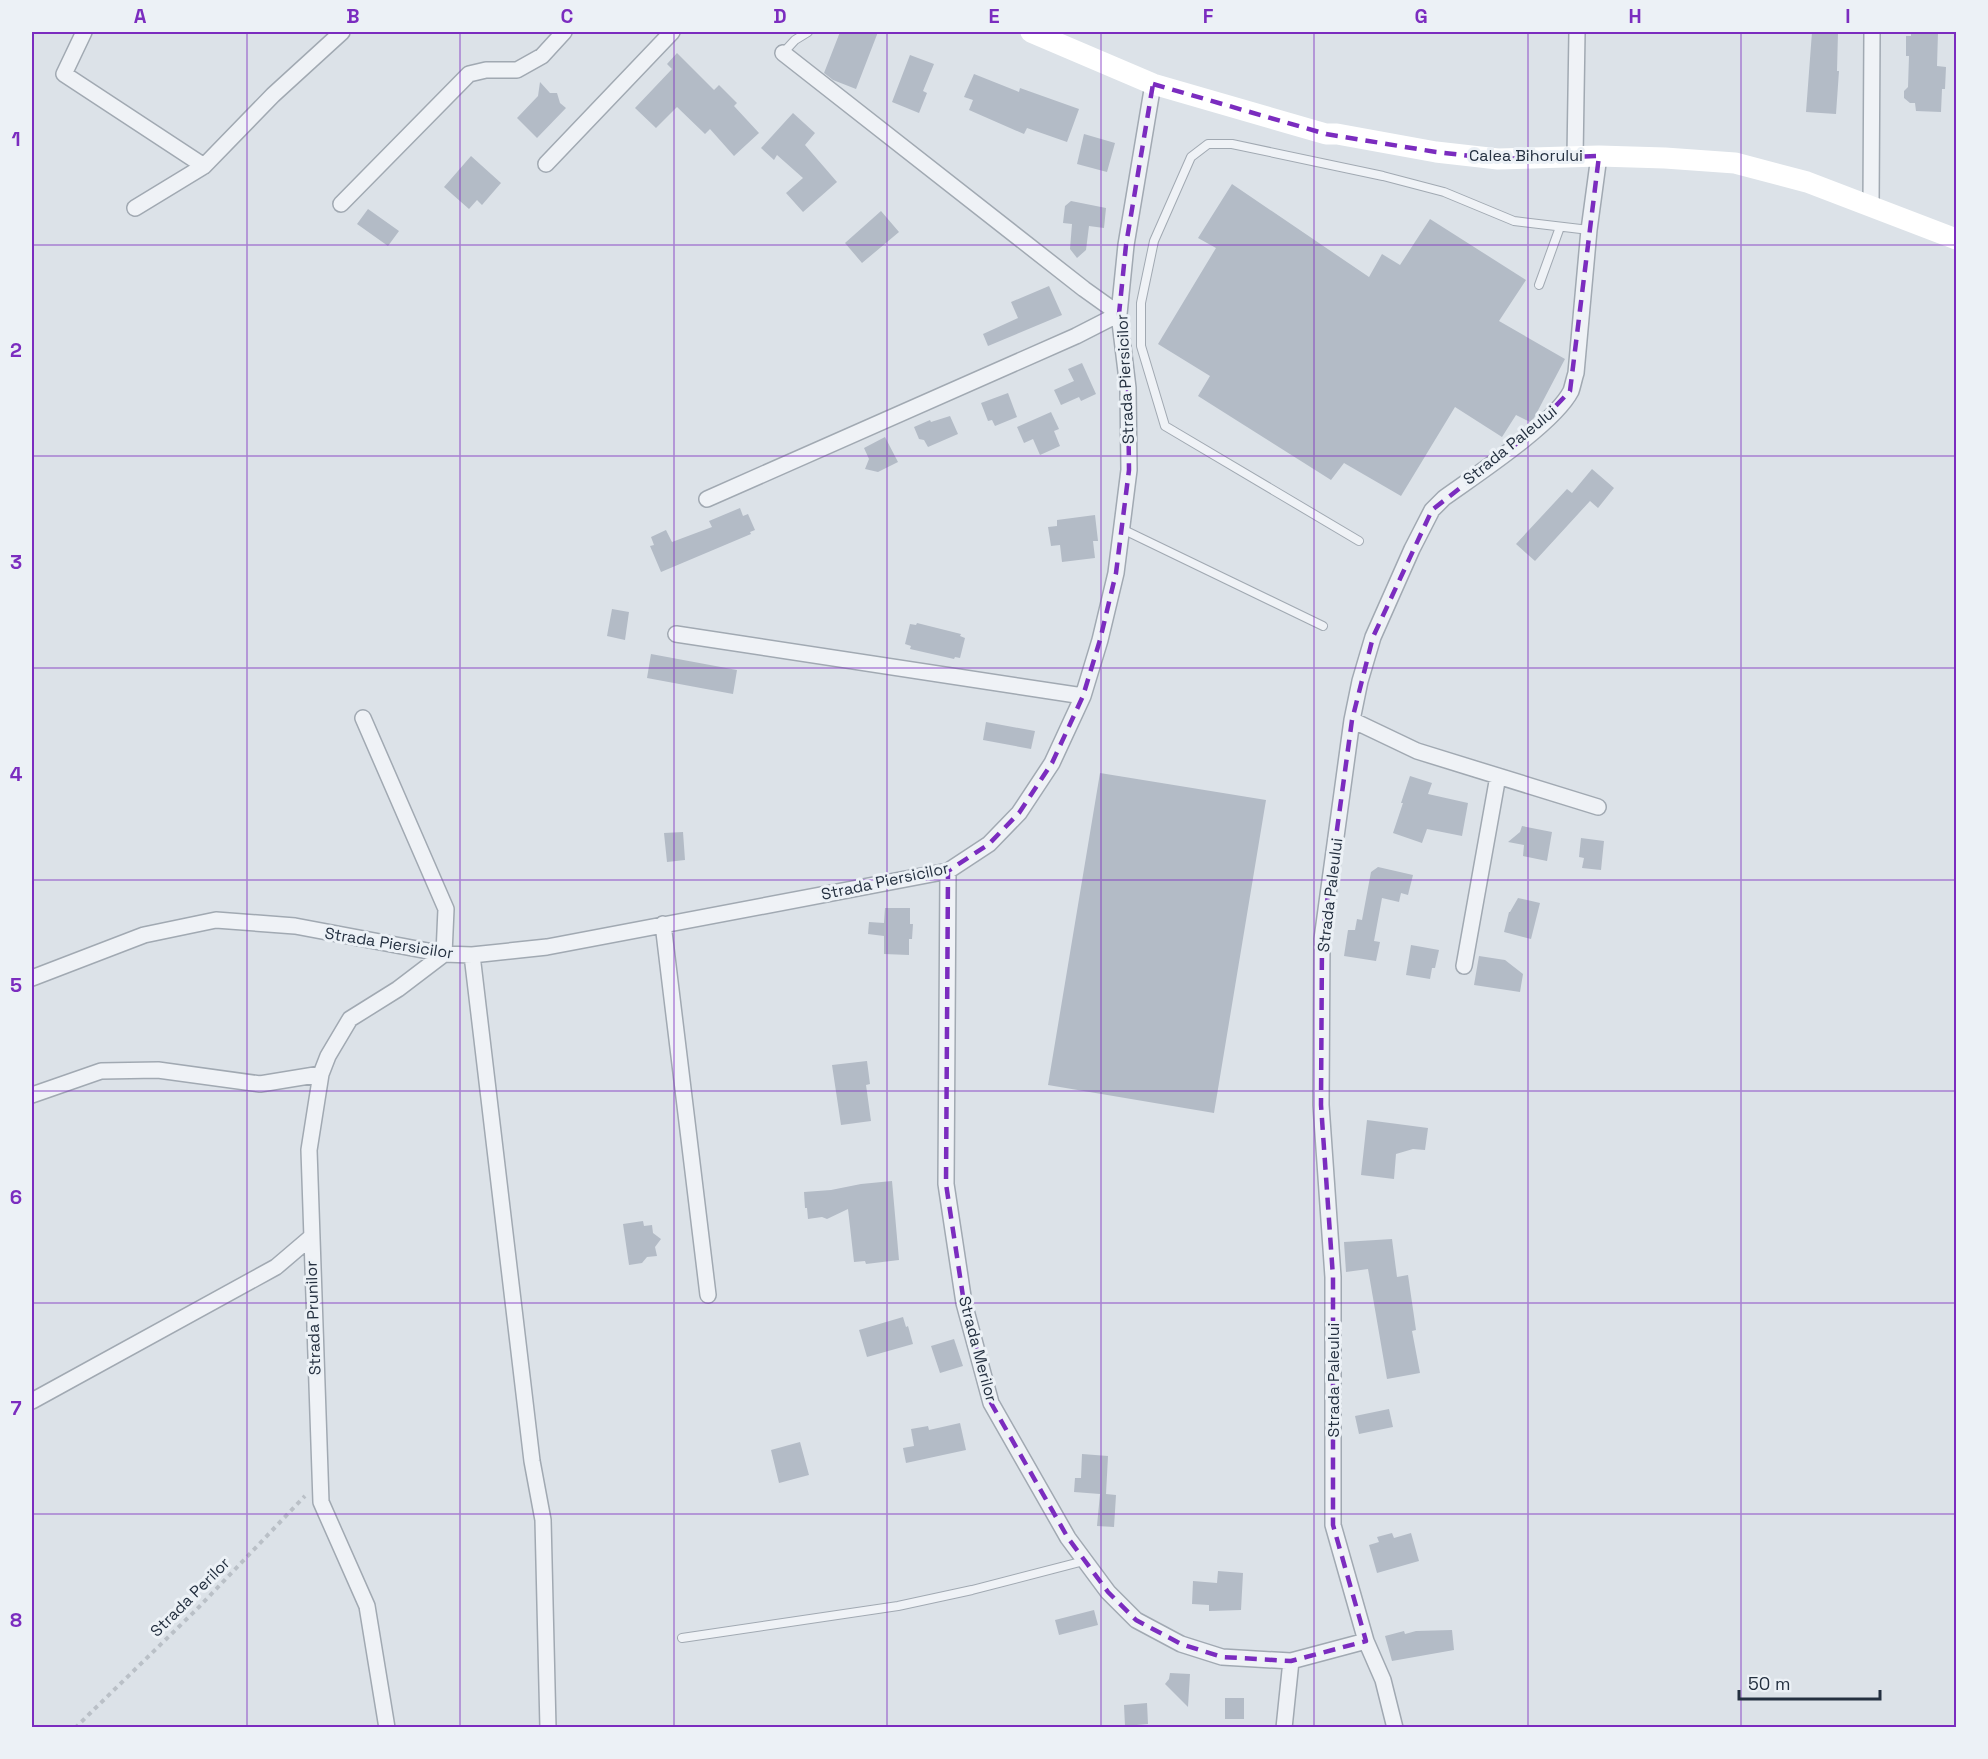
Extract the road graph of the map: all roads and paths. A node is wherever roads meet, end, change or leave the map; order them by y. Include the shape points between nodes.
1 (84, 32) edge
2 (342, 32) edge
3 (564, 32) edge
4 (672, 32) edge
5 (808, 32) edge
6 (1577, 32) edge
7 (1872, 32) edge
8 (1041, 33) edge
9 (783, 53) joint
10 (1153, 84) junction
11 (1599, 156) junction
12 (1575, 157) junction
13 (546, 164) dead end
14 (204, 166) junction
15 (341, 204) dead end
16 (1871, 206) junction
17 (135, 208) dead end
18 (1560, 227) junction
19 (1589, 230) junction
20 (1956, 239) edge
21 (1539, 285) dead end
22 (1119, 314) junction
23 (707, 499) dead end
24 (1122, 529) junction
25 (1359, 541) dead end
26 (1323, 626) dead end
27 (676, 634) dead end
28 (1083, 696) junction
29 (363, 718) dead end
30 (1352, 720) junction
31 (1498, 776) junction
32 (1598, 807) dead end
33 (948, 871) junction
34 (663, 924) junction
35 (444, 954) junction
36 (472, 955) junction
37 (1464, 966) dead end
38 (32, 978) edge
39 (321, 1074) junction
40 (32, 1095) edge
41 (310, 1238) junction
42 (708, 1295) dead end
43 (32, 1401) edge
44 (320, 1480) junction
45 (1084, 1560) junction
46 (682, 1638) dead end
47 (1366, 1641) junction
48 (1291, 1661) junction
49 (75, 1728) edge
50 (387, 1728) edge
51 (548, 1728) edge
52 (1284, 1728) edge
53 (1395, 1728) edge

1 - 14 street via 64,74
2 - 14 street
3 - 15 street via 542,56 517,70 469,74
4 - 13 street
5 - 9 lane
6 - 12 street
7 - 16 street
8 - 10 main road, Calea Bihorului
9 - 22 street
10 - 12 main road, Calea Bihorului via 1326,134 1498,159
10 - 22 street, Strada Piersicilor via 1126,245
11 - 12 main road, Calea Bihorului
11 - 16 main road, Calea Bihorului via 1735,163 1807,182
11 - 19 street, Strada Paleului
14 - 17 street
16 - 20 main road, Calea Bihorului
18 - 19 lane
18 - 21 lane
18 - 25 lane via 1514,221 1444,192 1383,176 1232,144 1208,144 1191,157 1154,241 1141,303 1141,346 1165,426
19 - 30 street, Strada Paleului via 1576,373 1570,391 1529,434 1432,510 1373,637
22 - 23 street
22 - 24 street, Strada Piersicilor via 1128,388 1129,470
24 - 26 lane
24 - 28 street, Strada Piersicilor via 1116,573
27 - 28 street
28 - 33 street, Strada Piersicilor via 1052,763 1019,813 988,844
29 - 35 street via 446,909
30 - 31 street via 1417,751
30 - 47 street, Strada Paleului via 1322,939 1321,1105 1333,1276 1333,1525
31 - 32 street
31 - 37 street
33 - 34 street, Strada Piersicilor
33 - 45 street, Strada Merilor via 946,1184 964,1303 991,1403
34 - 36 street, Strada Piersicilor via 547,947
34 - 42 street
35 - 36 street, Strada Piersicilor
35 - 38 street, Strada Piersicilor via 295,926 216,920 144,935
35 - 39 street, Strada Prunilor via 398,989 350,1018
36 - 51 street via 530,1449 543,1520
39 - 40 street via 260,1084 158,1070 101,1071
39 - 41 street, Strada Prunilor via 309,1150
41 - 43 street via 276,1267
41 - 44 street, Strada Prunilor
44 - 49 path, Strada Perilor via 196,1610
44 - 50 street, Strada Prunilor via 321,1502 367,1606
45 - 46 lane via 898,1606
45 - 48 street, Strada Merilor via 1136,1620 1181,1644 1222,1657
47 - 48 street
47 - 53 street, Strada Paleului via 1383,1680
48 - 52 street

